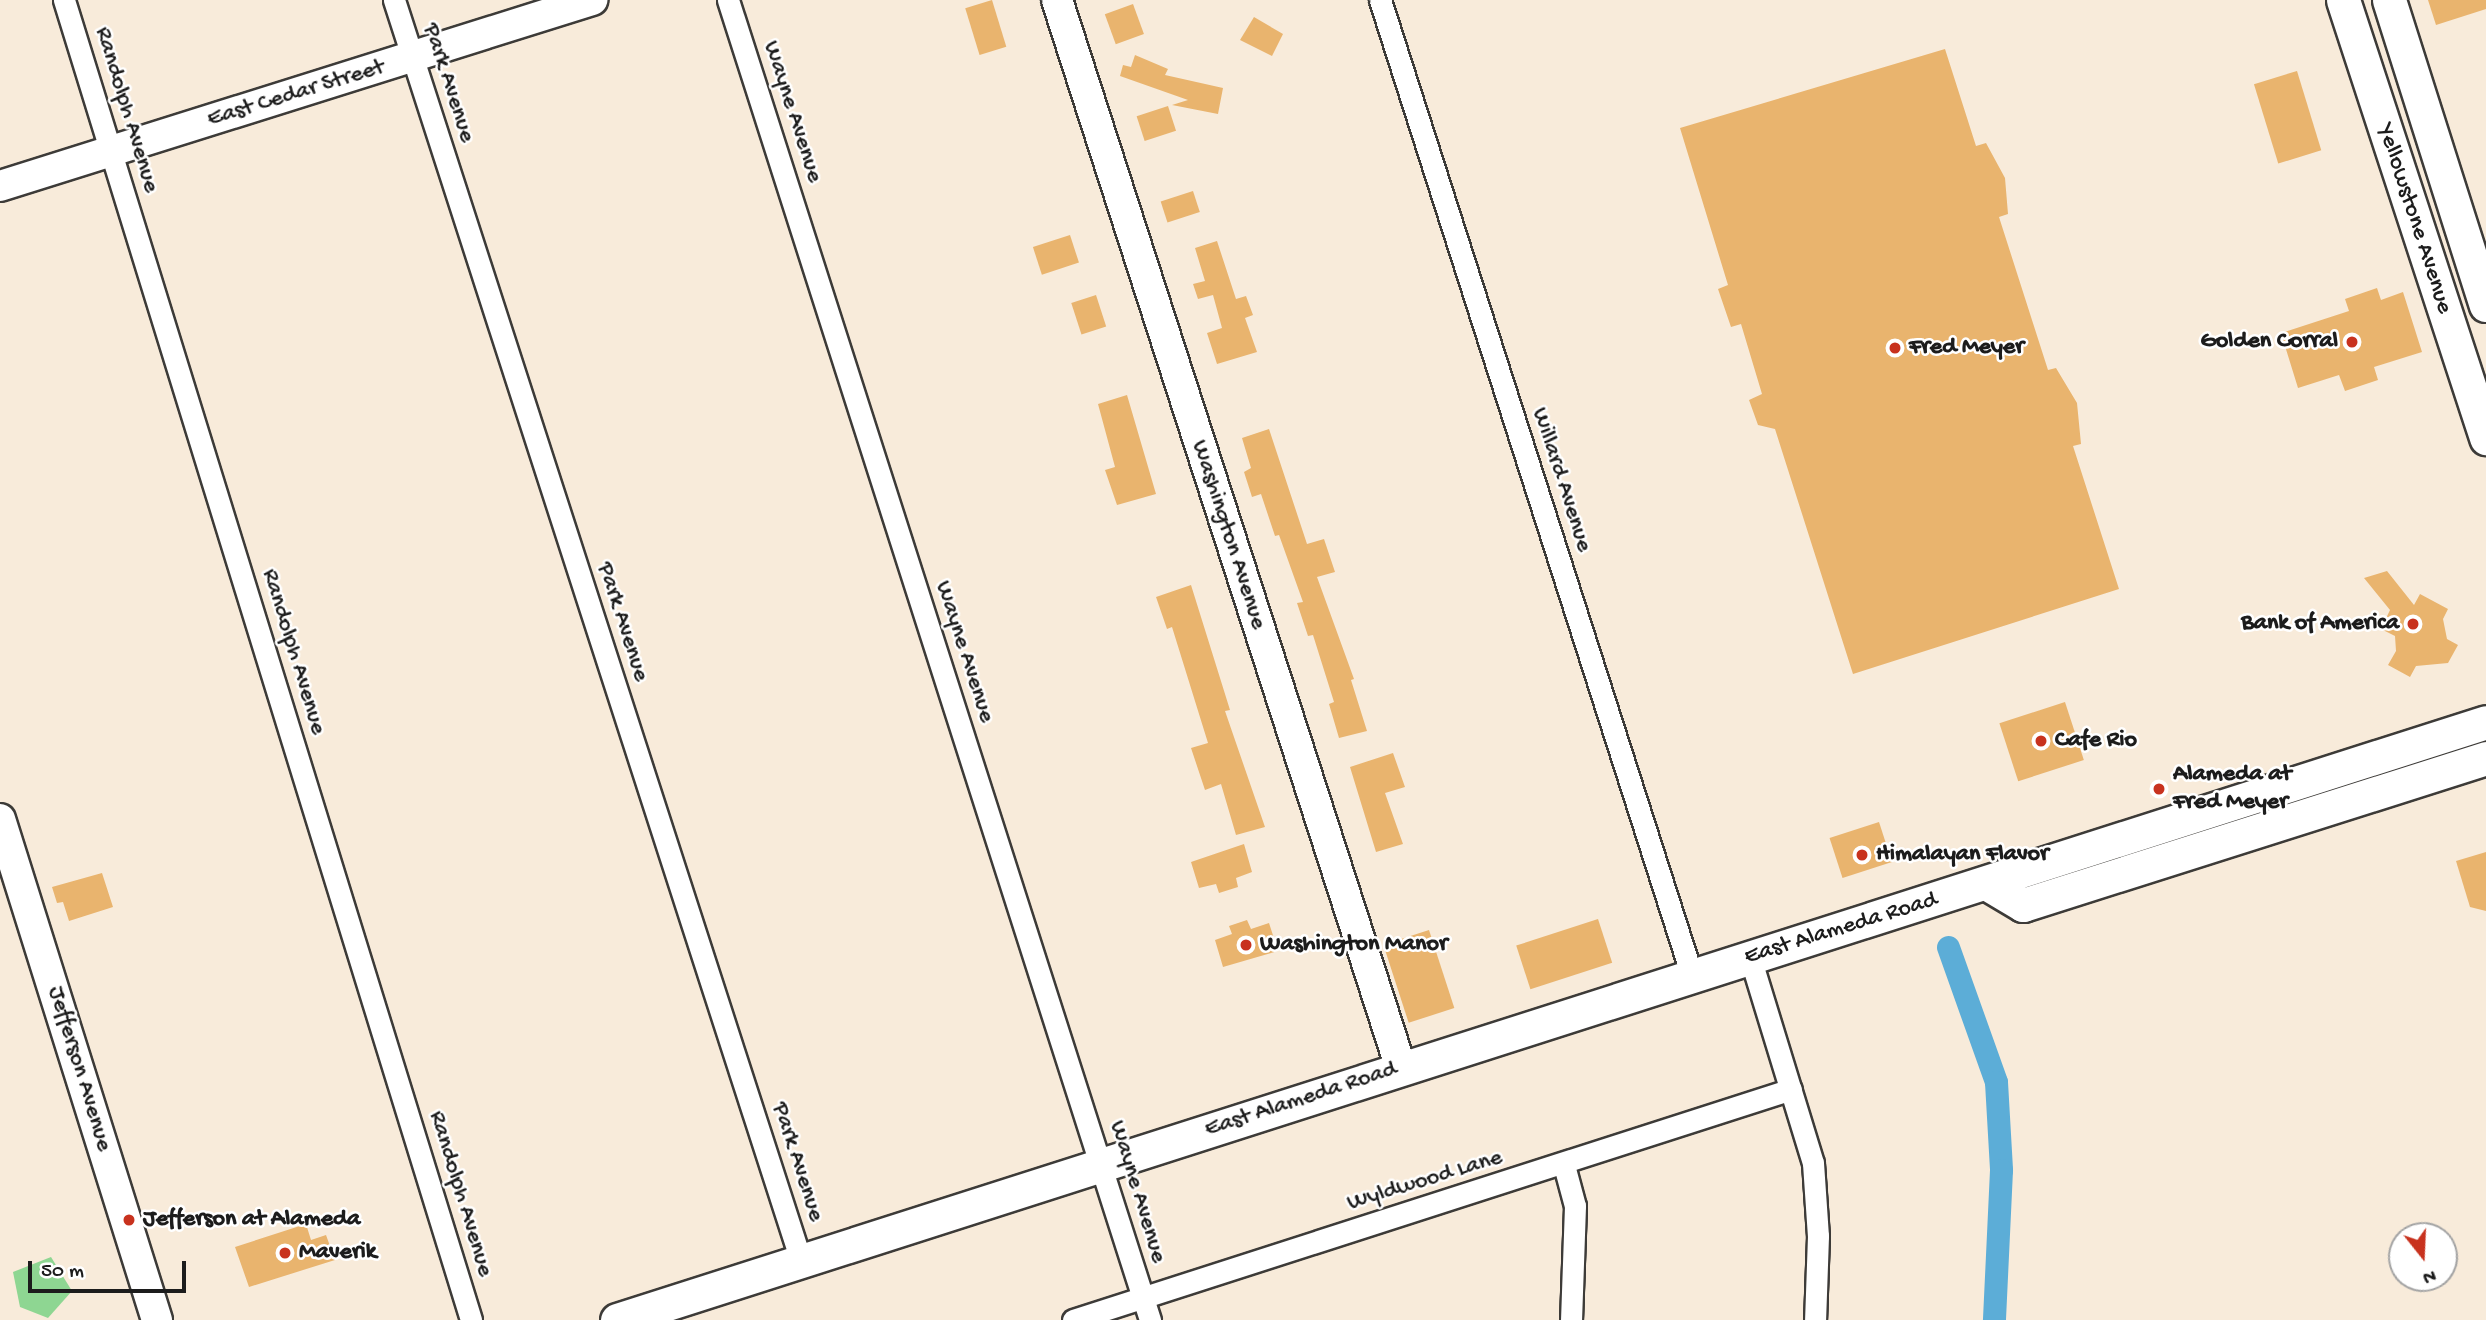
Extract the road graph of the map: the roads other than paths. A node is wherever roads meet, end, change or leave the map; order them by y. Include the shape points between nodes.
1 (64, 0) edge
2 (394, 0) edge
3 (592, 0) edge
4 (728, 0) edge
5 (1057, 0) edge
6 (1380, 0) edge
7 (2343, 0) edge
8 (2389, 0) edge
9 (412, 58) junction
10 (112, 153) junction
11 (0, 186) edge
12 (2486, 305) edge
13 (2486, 438) edge
14 (2486, 722) edge
15 (2486, 758) edge
16 (0, 819) edge
17 (1986, 883) junction
18 (1750, 957) junction
19 (1692, 975) junction
20 (1401, 1068) junction
21 (1791, 1089) junction
22 (1101, 1165) junction
23 (1564, 1165) junction
24 (801, 1261) junction
25 (1142, 1297) junction
26 (157, 1320) edge
27 (471, 1320) edge
28 (617, 1320) edge
29 (1073, 1320) edge
30 (1150, 1320) edge
31 (1571, 1320) edge
32 (1815, 1320) edge

1 - 10 street, Randolph Avenue
2 - 9 street, Park Avenue
3 - 9 street, East Cedar Street
4 - 22 street, Wayne Avenue
5 - 20 street, Washington Avenue
6 - 19 street, Willard Avenue
7 - 13 main road, Yellowstone Avenue
8 - 12 main road, Yellowstone Avenue
9 - 10 street, East Cedar Street
9 - 24 street, Park Avenue
10 - 11 street, East Cedar Street
10 - 27 street, Randolph Avenue
14 - 17 main road, East Alameda Road
15 - 17 main road via 2023,905
16 - 26 street, Jefferson Avenue
17 - 18 main road, East Alameda Road
18 - 19 main road, East Alameda Road
18 - 21 street
19 - 20 main road, East Alameda Road
20 - 22 main road, East Alameda Road
21 - 23 street, Wyldwood Lane
21 - 32 street via 1813,1163 1818,1236
22 - 24 main road, East Alameda Road
22 - 25 street, Wayne Avenue
23 - 25 street, Wyldwood Lane
23 - 31 street via 1575,1206
24 - 28 main road, East Alameda Road
25 - 29 street, Wyldwood Lane
25 - 30 street, Wayne Avenue

